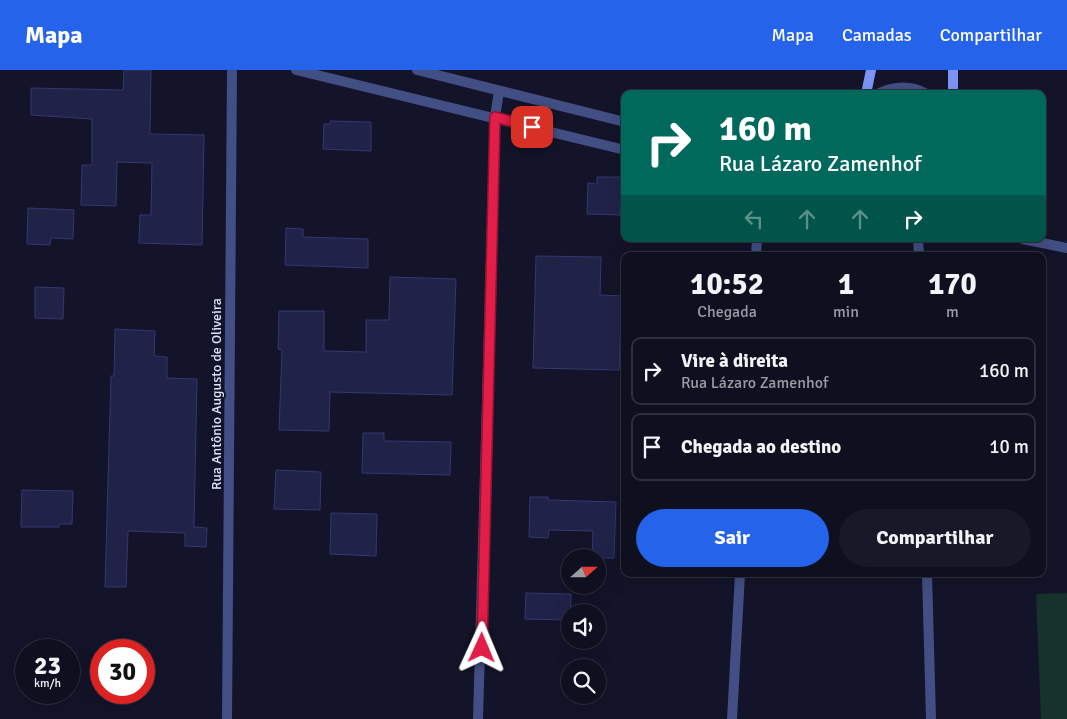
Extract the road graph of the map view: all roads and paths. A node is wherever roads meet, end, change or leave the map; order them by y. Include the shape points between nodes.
1 (232, 70) edge
2 (296, 70) edge
3 (417, 70) edge
4 (871, 70) edge
5 (953, 70) edge
6 (867, 90) edge
7 (888, 90) edge
8 (916, 90) edge
9 (953, 90) edge
10 (499, 91) junction
11 (495, 117) junction
12 (621, 121) edge
13 (621, 149) edge
14 (1038, 242) edge
15 (1067, 248) edge
16 (740, 577) edge
17 (927, 577) edge
18 (227, 719) edge
19 (478, 719) edge
20 (732, 719) edge
21 (931, 719) edge

1 - 18 street, Rua Antônio Augusto de Oliveira
2 - 11 street
3 - 10 street
4 - 6 street
5 - 9 street
7 - 8 street
10 - 11 street
10 - 12 street
11 - 13 street
11 - 19 street
14 - 15 street
16 - 20 street
17 - 21 street

